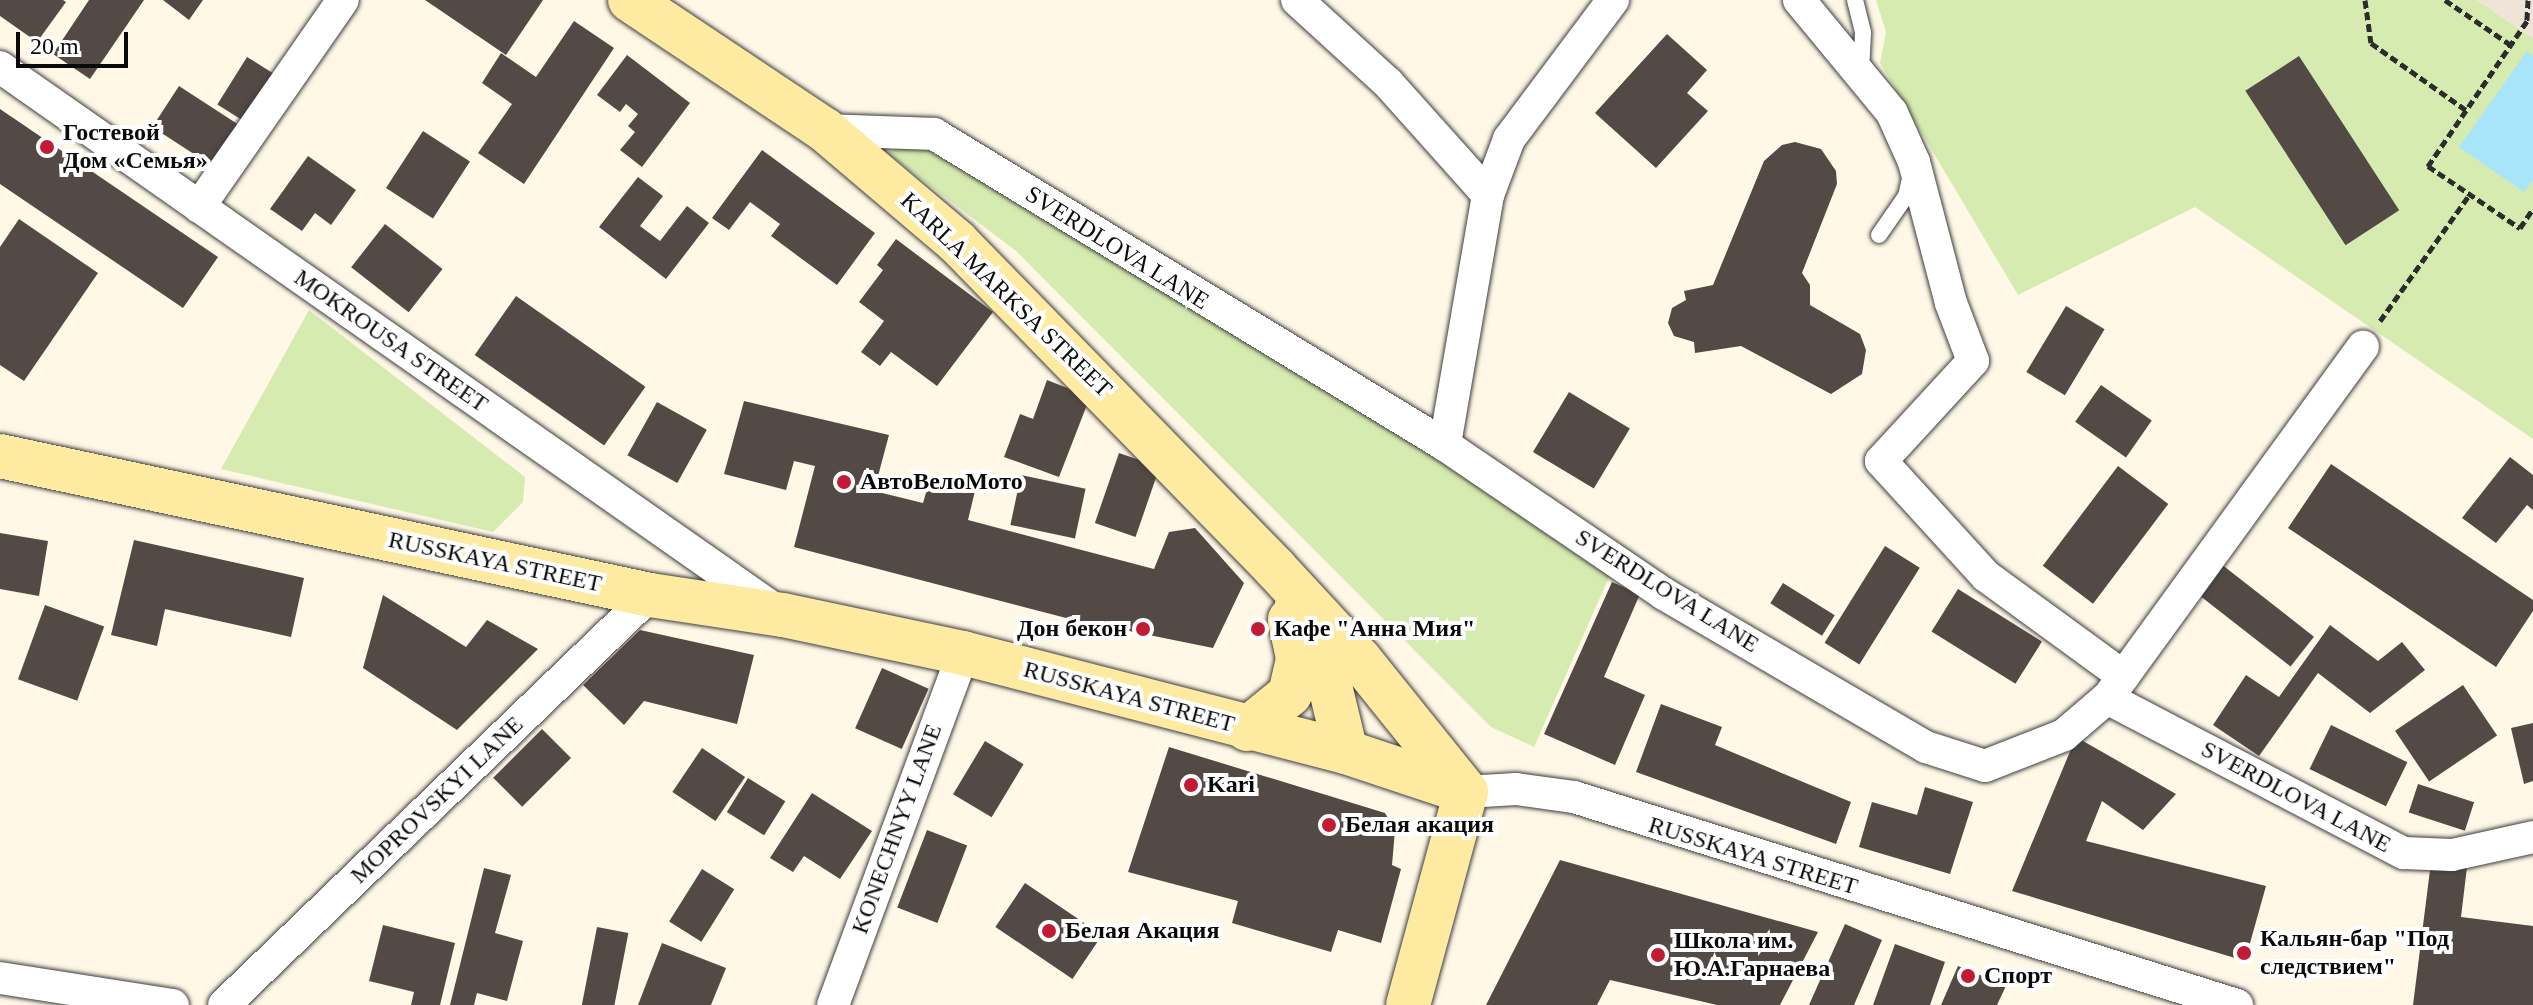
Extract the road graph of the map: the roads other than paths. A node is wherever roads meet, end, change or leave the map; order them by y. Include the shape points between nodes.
1 (343, 0) edge
2 (630, 0) edge
3 (1297, 0) edge
4 (1613, 0) edge
5 (1799, 0) edge
6 (1855, 0) edge
7 (0, 67) edge
8 (1861, 70) junction
9 (825, 130) junction
10 (1914, 162) junction
11 (1488, 195) junction
12 (199, 207) junction
13 (1879, 235) dead end
14 (2363, 346) road end
15 (1445, 445) junction
16 (0, 456) edge
17 (1275, 568) junction
18 (650, 595) junction
19 (783, 615) junction
20 (963, 653) junction
21 (2115, 687) junction
22 (1247, 729) junction
23 (1346, 752) junction
24 (1466, 792) junction
25 (2533, 837) edge
26 (0, 978) edge
27 (173, 1005) edge
28 (224, 1005) edge
29 (833, 1005) edge
30 (1408, 1005) edge
31 (2237, 1005) edge

1 - 12 street
2 - 9 main road, KARLA MARKSA STREET
3 - 11 street via 1388,83
4 - 11 street via 1509,139
5 - 8 street
6 - 8 lane via 1863,33
7 - 12 street, MOKROUSA STREET
8 - 10 street via 1892,113
9 - 15 street, SVERDLOVA LANE via 934,134
9 - 17 main road, KARLA MARKSA STREET via 957,242
10 - 13 lane via 1906,196
10 - 21 street via 1951,303 1973,361 1881,461 1986,576
11 - 15 street
12 - 19 street, MOKROUSA STREET
14 - 21 street
15 - 21 street, SVERDLOVA LANE via 1664,594 1926,747 1985,766 2064,735
16 - 18 main road, RUSSKAYA STREET
17 - 22 main road, KARLA MARKSA STREET via 1298,658 1290,694
17 - 23 main road, KARLA MARKSA STREET via 1330,686
17 - 24 main road, KARLA MARKSA STREET via 1360,660
18 - 19 main road, RUSSKAYA STREET
18 - 28 street, MOPROVSKYI LANE
19 - 20 main road, RUSSKAYA STREET
20 - 22 main road, RUSSKAYA STREET
20 - 29 street, KONECHNYY LANE
21 - 25 street, SVERDLOVA LANE via 2404,853 2452,855
22 - 23 main road, RUSSKAYA STREET
23 - 24 main road, RUSSKAYA STREET
24 - 30 main road
24 - 31 street, RUSSKAYA STREET via 1516,789 1574,797
26 - 27 street

